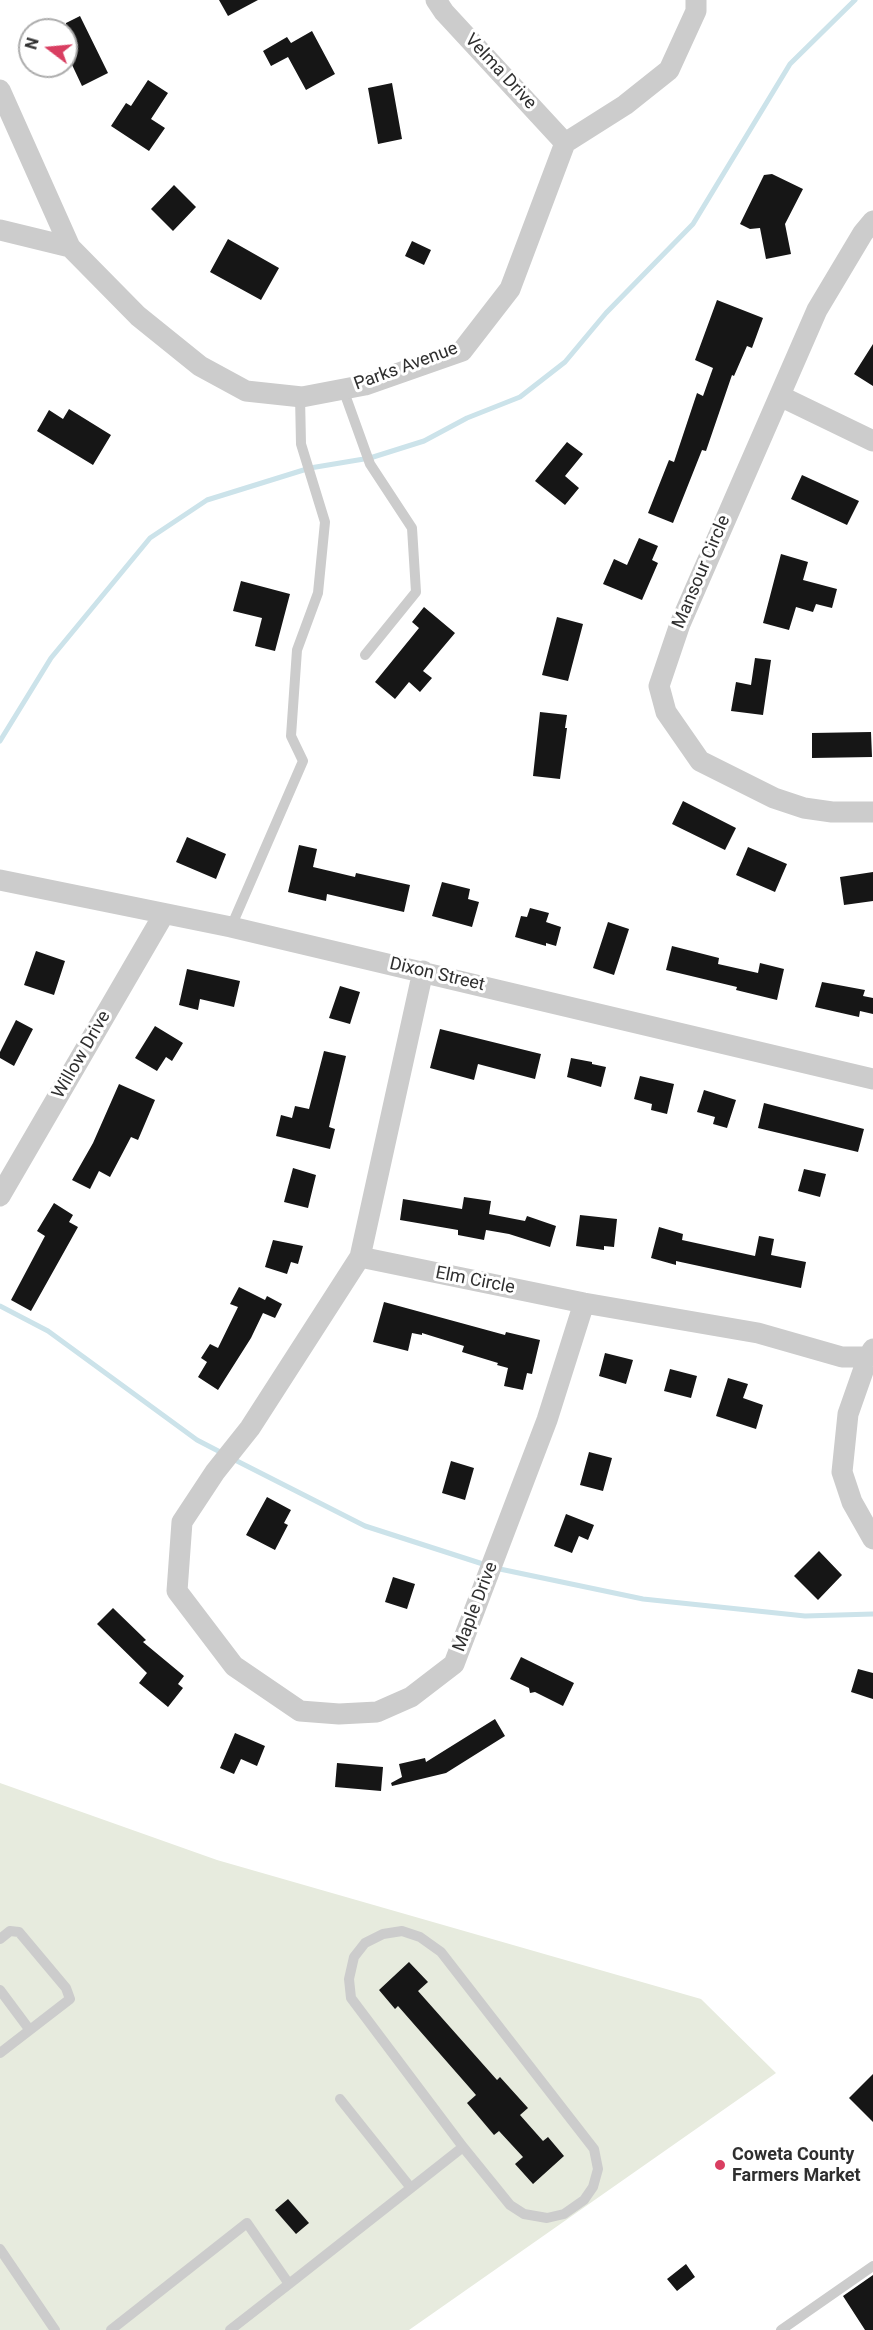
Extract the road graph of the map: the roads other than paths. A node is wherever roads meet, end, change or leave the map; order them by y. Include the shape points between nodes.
1 (436, 0) edge
2 (696, 0) edge
3 (0, 90) edge
4 (565, 143) junction
5 (873, 221) edge
6 (0, 231) edge
7 (70, 247) junction
8 (343, 389) junction
9 (300, 396) junction
10 (780, 396) junction
11 (873, 441) edge
12 (365, 655) dead end
13 (873, 812) edge
14 (0, 880) edge
15 (164, 914) junction
16 (231, 927) junction
17 (423, 971) junction
18 (873, 1079) edge
19 (0, 1196) edge
20 (360, 1257) junction
21 (584, 1303) junction
22 (871, 1353) edge
23 (873, 1539) edge
24 (0, 1939) edge
25 (0, 1990) edge
26 (29, 2030) junction
27 (0, 2053) edge
28 (340, 2099) dead end
29 (463, 2147) junction
30 (411, 2188) junction
31 (0, 2249) edge
32 (873, 2266) edge
33 (289, 2284) junction
34 (55, 2330) edge
35 (111, 2330) edge
36 (230, 2330) edge
37 (781, 2330) edge

1 - 4 street, Velma Drive
2 - 4 street via 696,11 669,70 625,105
3 - 7 street, Parks Avenue
4 - 8 street, Parks Avenue via 510,289 462,351
5 - 10 street, Mansour Circle via 818,310
6 - 7 street
7 - 9 street, Parks Avenue via 138,316 200,366 246,391
8 - 9 street, Parks Avenue
8 - 12 lane via 370,464 412,528 416,592
9 - 16 lane via 301,444 325,522 318,593 297,650 291,736 303,761
10 - 11 street
10 - 13 street, Mansour Circle via 680,624 659,686 666,712 700,761 774,798 804,808
14 - 15 street, Dixon Street
15 - 16 street, Dixon Street
15 - 19 street, Willow Drive
16 - 17 street, Dixon Street
17 - 18 street, Dixon Street
17 - 20 street
20 - 21 street, Elm Circle
20 - 21 street, Maple Drive via 250,1428 182,1522 177,1591 234,1666 300,1711 376,1712 411,1697 454,1664 547,1420
21 - 22 street, Elm Circle via 758,1333 842,1357
22 - 23 street via 848,1413 842,1472 852,1502
24 - 26 lane via 10,1931 19,1932 66,1988 70,1999
25 - 26 lane
26 - 27 lane
28 - 30 lane
29 - 29 lane via 351,1998 349,1979 354,1957 365,1943 383,1934 402,1931 420,1937 441,1952 594,2149 598,2169 584,2200 564,2214 546,2218 525,2214 510,2205
29 - 30 lane
30 - 33 lane
31 - 34 lane
32 - 37 lane
33 - 35 lane via 247,2223
33 - 36 lane

